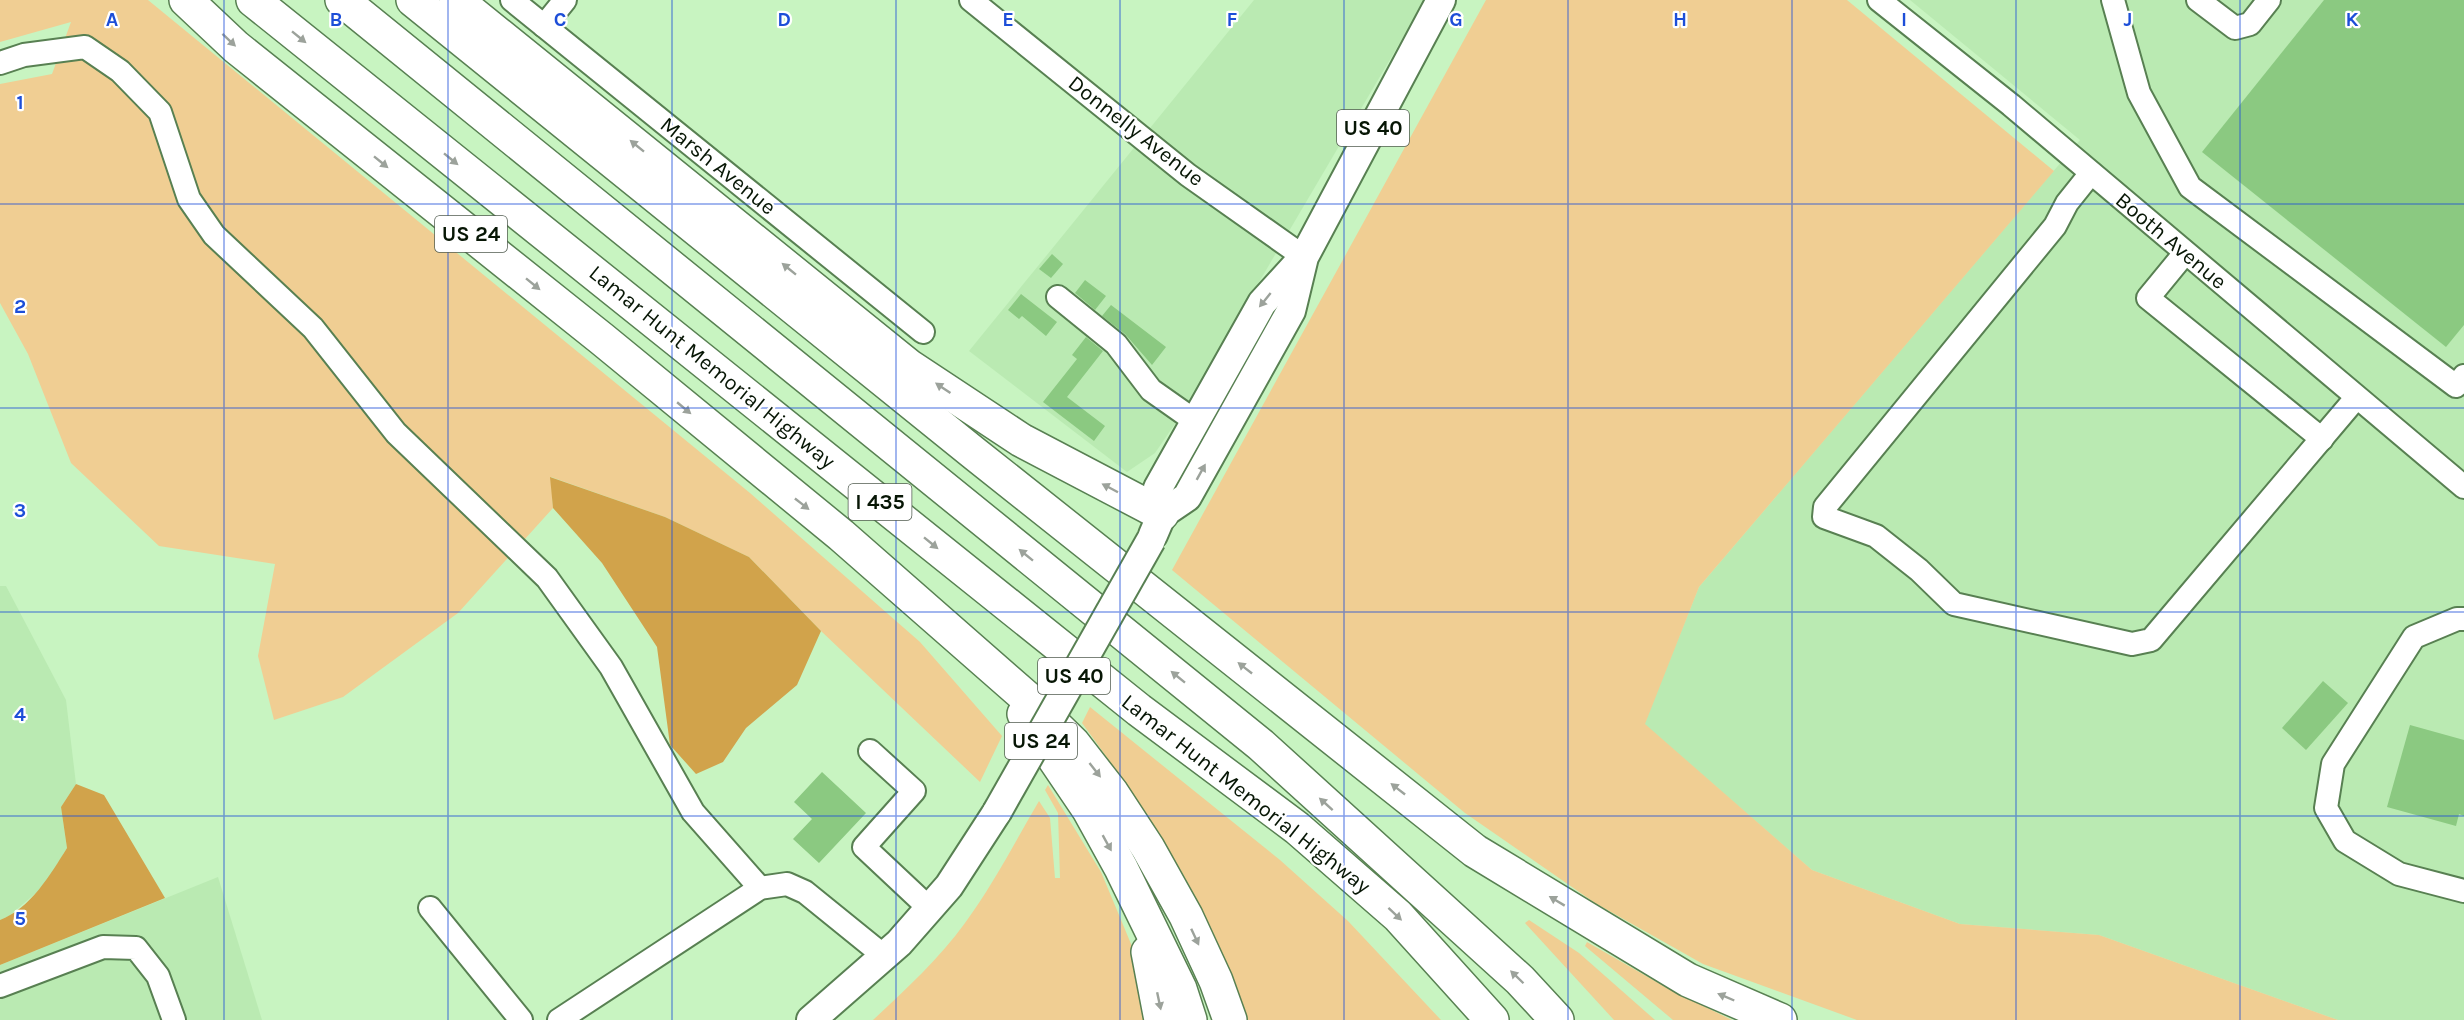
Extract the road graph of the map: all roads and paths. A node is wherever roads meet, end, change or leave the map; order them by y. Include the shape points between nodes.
1 (186, 0) edge
2 (253, 0) edge
3 (342, 0) edge
4 (413, 0) edge
5 (456, 0) edge
6 (512, 0) edge
7 (565, 0) edge
8 (971, 0) edge
9 (1879, 0) edge
10 (2113, 0) edge
11 (2198, 0) edge
12 (2270, 0) edge
13 (1434, 3) edge
14 (543, 26) junction
15 (0, 63) edge
16 (2091, 173) junction
17 (2185, 253) junction
18 (1304, 257) junction
19 (1058, 297) dead end
20 (923, 332) dead end
21 (2464, 376) edge
22 (2356, 398) junction
23 (1195, 422) junction
24 (2322, 439) junction
25 (2462, 487) edge
26 (1156, 527) junction
27 (916, 600) junction
28 (2464, 619) edge
29 (870, 751) dead end
30 (760, 888) junction
31 (2464, 891) edge
32 (1137, 903) junction
33 (430, 908) dead end
34 (929, 908) junction
35 (884, 956) junction
36 (0, 986) edge
37 (174, 1020) edge
38 (521, 1020) edge
39 (558, 1020) edge
40 (811, 1020) edge
41 (1161, 1020) edge
42 (1190, 1020) edge
43 (1230, 1020) edge
44 (1492, 1020) edge
45 (1557, 1020) edge
46 (1780, 1020) edge

1 -> 27 highway, US 24 via 236,47 602,339
2 -> 44 highway, Lamar Hunt Memorial Highway / I 435 via 1139,710 1297,828 1398,916
45 -> 3 highway, Lamar Hunt Memorial Highway / I 435 via 1520,980 1261,745
46 -> 4 highway via 1688,980 1475,851 984,462
26 -> 5 highway via 909,366
6 - 14 street, Marsh Avenue
7 - 14 street
8 - 18 street, Donnelly Avenue via 1188,175
9 - 16 street, Booth Avenue
10 - 21 street via 2139,93 2190,188 2456,387
11 - 12 street via 2235,28 2250,24
13 - 18 main road, US 40
14 - 20 street, Marsh Avenue
15 - 30 street via 24,55 86,47 120,71 160,112 189,199 214,235 314,328 396,433 547,578 611,667 693,812
16 - 17 street, Booth Avenue
16 - 24 street via 2055,226 1825,507 1824,517 1876,536 1954,604 2132,644 2151,640
17 - 22 street, Booth Avenue
17 - 24 street via 2148,298
18 -> 23 main road, US 40 via 1262,303
26 -> 18 main road, US 40 via 1187,497 1291,311
19 - 23 street via 1116,344 1151,390
22 - 24 street
22 - 25 street, Booth Avenue
23 - 26 main road, US 40 via 1158,488
26 - 34 main road, US 40, bridge via 997,812 949,886
27 -> 32 highway, US 24 via 1022,712 1089,810
27 -> 43 highway via 1058,728 1112,793 1186,916
28 - 31 street via 2414,637 2333,764 2326,808 2345,841 2400,874
29 - 34 street via 914,791 864,847
30 - 35 street via 787,884 805,892
30 - 39 street
32 -> 41 highway
32 - 42 highway, US 24 via 1180,989
33 - 38 street
34 - 35 main road, US 40
35 - 40 main road, US 40
36 - 37 street via 103,947 136,948 158,976

